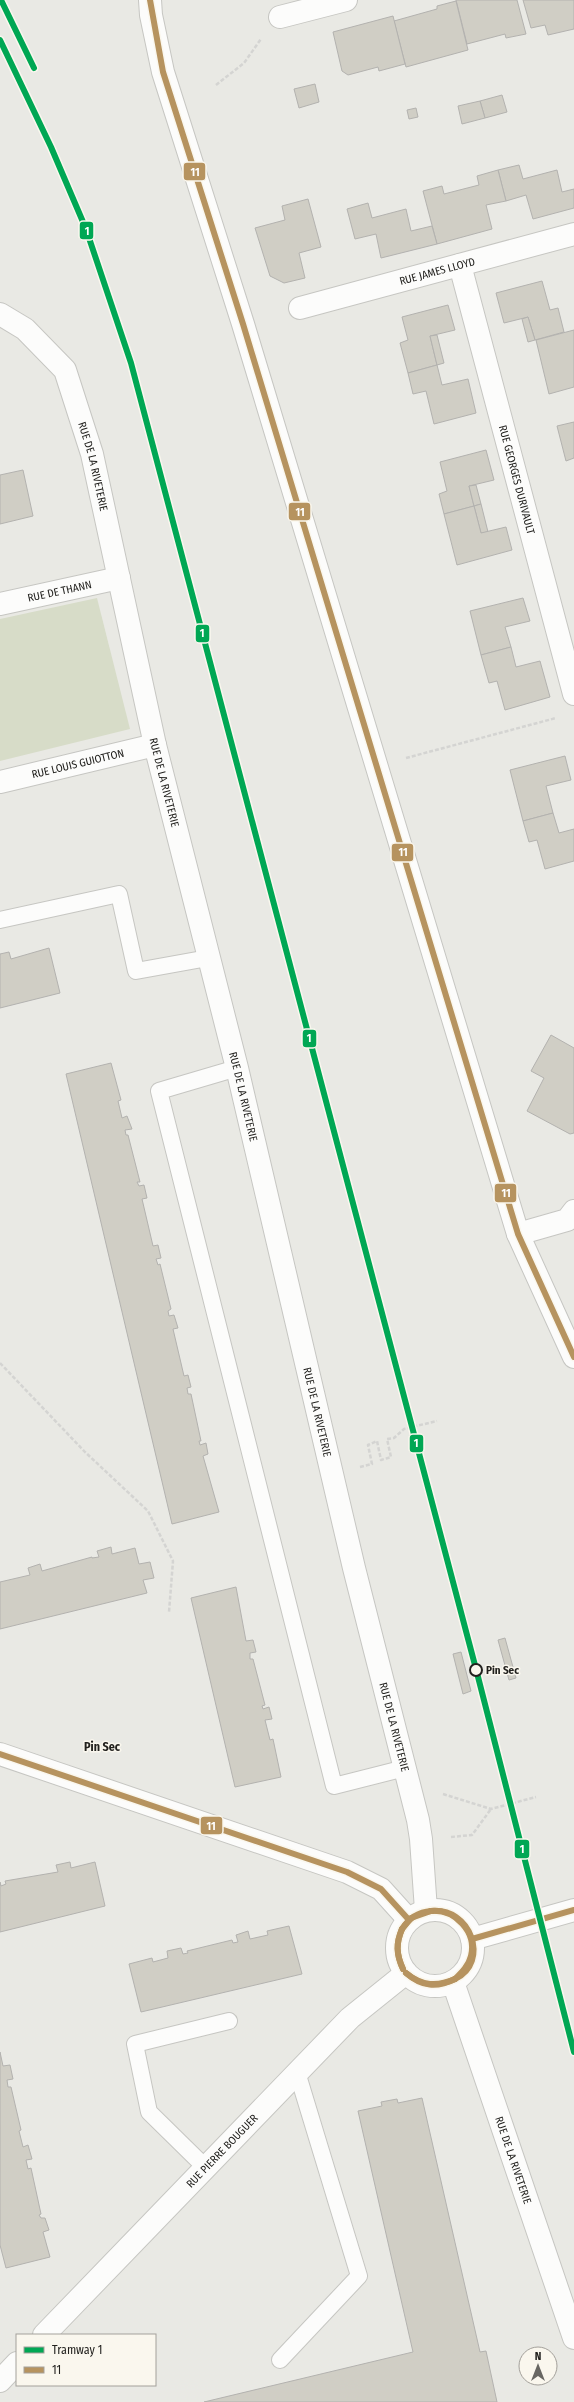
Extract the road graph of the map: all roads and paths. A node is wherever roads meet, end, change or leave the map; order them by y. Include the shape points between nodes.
1 (150, 0) edge
2 (346, 0) edge
3 (280, 17) dead end
4 (263, 33) dead end
5 (216, 85) dead end
6 (574, 234) edge
7 (460, 265) junction
8 (300, 308) dead end
9 (0, 314) edge
10 (119, 578) junction
11 (0, 604) edge
12 (574, 694) edge
13 (559, 718) dead end
14 (155, 745) junction
15 (406, 758) dead end
16 (0, 782) edge
17 (0, 920) edge
18 (208, 958) junction
19 (237, 1068) junction
20 (574, 1212) edge
21 (518, 1234) junction
22 (574, 1357) edge
23 (0, 1363) edge
24 (437, 1421) dead end
25 (355, 1469) dead end
26 (168, 1612) dead end
27 (0, 1754) edge
28 (405, 1768) junction
29 (435, 1792) dead end
30 (536, 1797) dead end
31 (491, 1809) junction
32 (446, 1837) dead end
33 (574, 1910) edge
34 (417, 1915) junction
35 (472, 1939) junction
36 (406, 1973) junction
37 (453, 1982) junction
38 (229, 2021) dead end
39 (297, 2072) junction
40 (206, 2168) junction
41 (45, 2334) edge
42 (574, 2338) edge
43 (280, 2360) dead end
44 (16, 2365) edge
45 (0, 2381) edge

1 - 21 street via 163,72
2 - 3 street
4 - 5 path via 259,44 244,63
6 - 7 street, RUE JAMES LLOYD
7 - 8 street, RUE JAMES LLOYD
7 - 12 street, RUE GEORGES DURIVAULT
9 - 10 street, RUE DE LA RIVETERIE via 24,329 65,370 92,454
10 - 11 street, RUE DE THANN
10 - 14 street, RUE DE LA RIVETERIE
13 - 15 path
14 - 16 street, RUE LOUIS GUIOTTON
14 - 18 street, RUE DE LA RIVETERIE
17 - 18 lane via 119,894 136,971
18 - 19 street, RUE DE LA RIVETERIE
19 - 28 street, RUE DE LA RIVETERIE via 354,1568
19 - 28 lane via 160,1091 334,1786
20 - 21 street via 567,1220
21 - 22 street
23 - 26 path via 85,1452 148,1511 173,1561
24 - 25 path via 404,1429 394,1438 387,1439 391,1457 381,1460 378,1441 368,1445 372,1464
27 - 34 street via 347,1872 381,1889
28 - 34 street, RUE DE LA RIVETERIE via 421,1839
29 - 31 path
30 - 31 path
31 - 32 path via 472,1835
33 - 35 street
34 - 35 street via 446,1911 455,1915 469,1929
34 - 36 street via 399,1934 397,1950
35 - 37 street via 474,1949 468,1968
36 - 37 street via 428,1986 441,1986
36 - 39 street, RUE PIERRE BOUGUER via 350,2018
37 - 42 street, RUE DE LA RIVETERIE
38 - 40 lane via 135,2044 149,2112
39 - 40 street, RUE PIERRE BOUGUER
39 - 43 lane via 359,2276
40 - 41 street, RUE PIERRE BOUGUER
44 - 45 street

